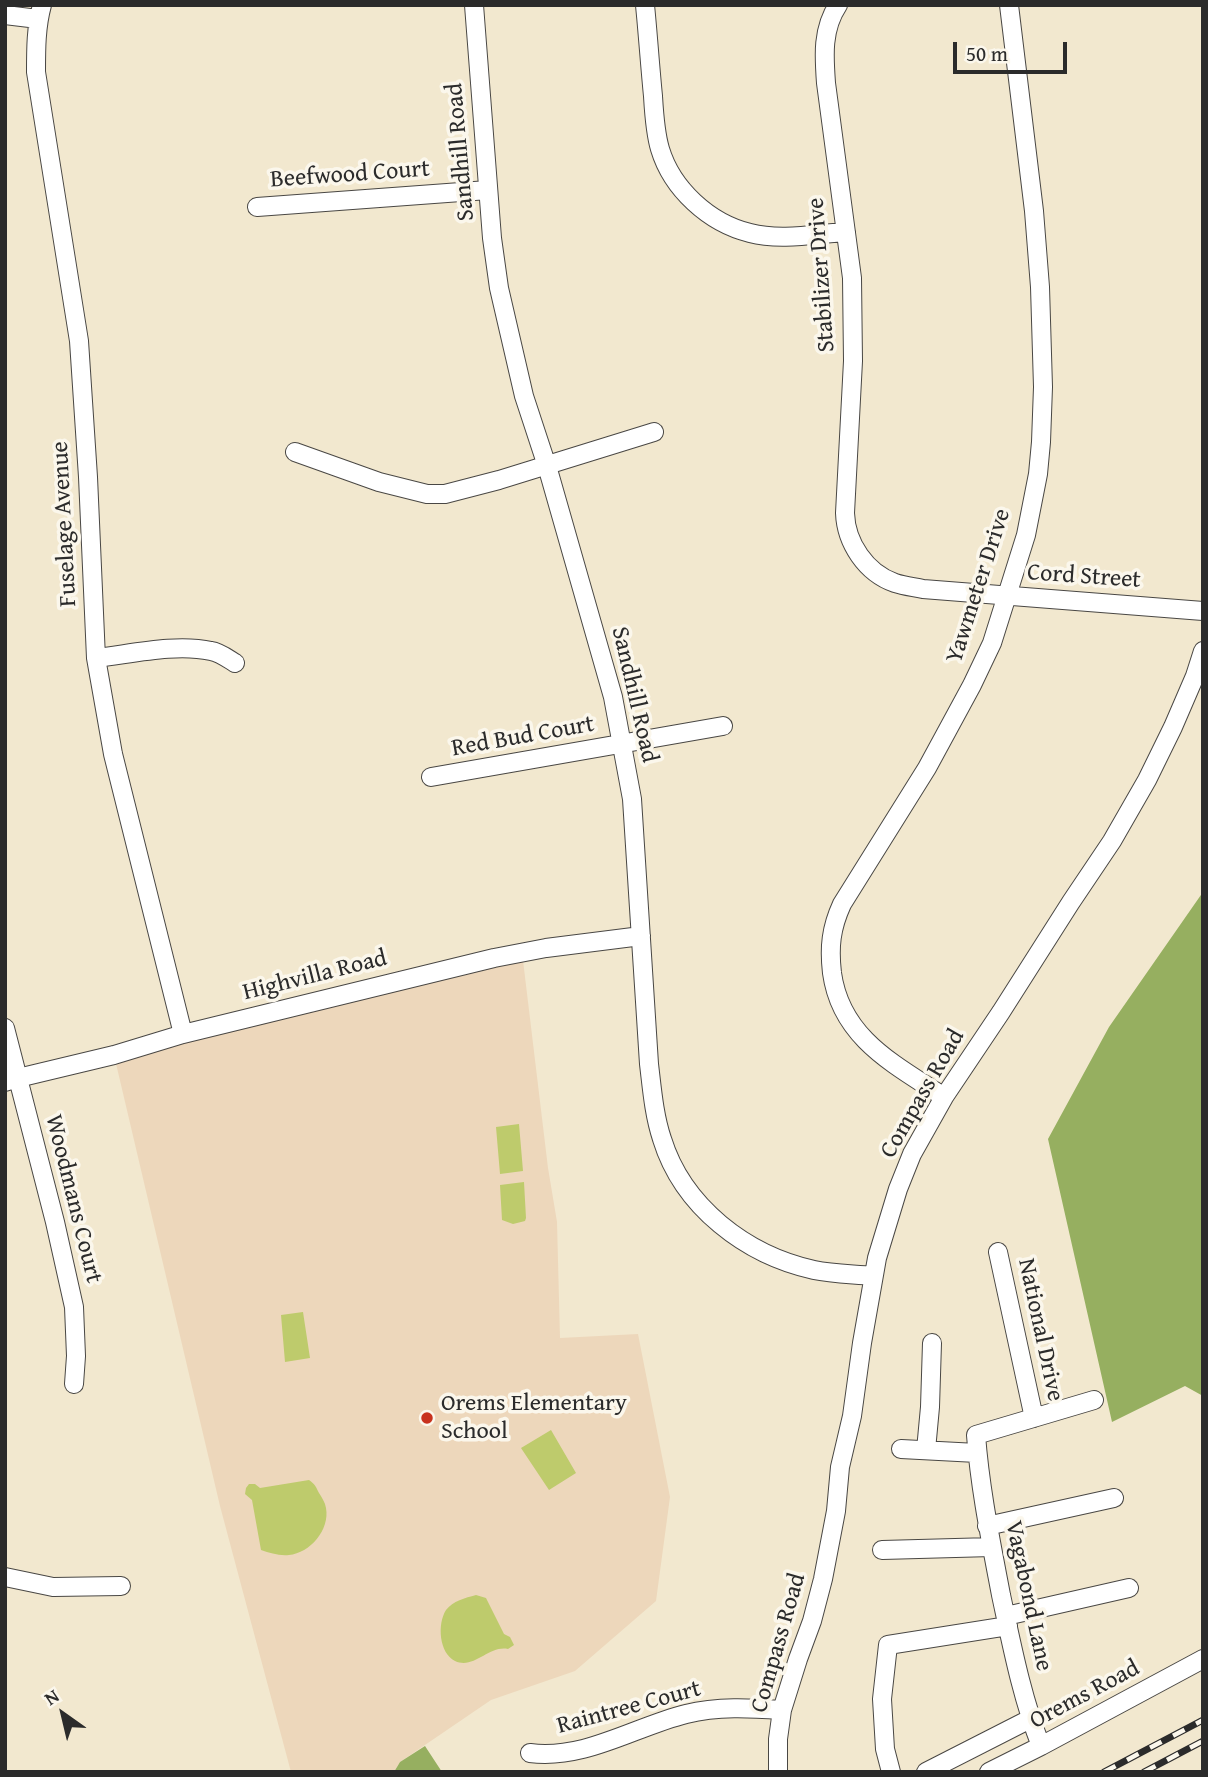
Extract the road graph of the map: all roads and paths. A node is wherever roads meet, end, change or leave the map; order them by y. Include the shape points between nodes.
1 (474, 5) edge
2 (645, 5) edge
3 (838, 5) edge
4 (1009, 5) edge
5 (40, 12) edge
6 (5, 15) edge
7 (488, 190) junction
8 (257, 207) dead end
9 (846, 232) junction
10 (654, 432) dead end
11 (295, 452) dead end
12 (547, 466) junction
13 (852, 544) joint
14 (1007, 596) junction
15 (1203, 611) edge
16 (1203, 651) edge
17 (96, 658) junction
18 (235, 663) dead end
19 (723, 726) dead end
20 (622, 745) junction
21 (431, 777) dead end
22 (641, 936) junction
23 (5, 1028) edge
24 (183, 1034) junction
25 (11, 1080) edge
26 (944, 1097) junction
27 (998, 1252) dead end
28 (873, 1276) junction
29 (932, 1343) dead end
30 (74, 1384) dead end
31 (1094, 1401) dead end
32 (1034, 1418) junction
33 (901, 1449) dead end
34 (926, 1450) junction
35 (977, 1453) junction
36 (1114, 1498) dead end
37 (987, 1526) junction
38 (992, 1547) junction
39 (882, 1550) dead end
40 (5, 1577) edge
41 (121, 1586) dead end
42 (1129, 1588) dead end
43 (1007, 1621) junction
44 (1203, 1659) edge
45 (782, 1710) junction
46 (1030, 1719) junction
47 (1041, 1746) junction
48 (530, 1753) dead end
49 (778, 1772) edge
50 (891, 1772) edge
51 (926, 1772) edge
52 (989, 1772) edge

1 - 7 street, Sandhill Road
2 - 9 street via 658,139 668,166 687,195 720,221 751,234 780,237
3 - 9 street, Stabilizer Drive via 825,38 824,58
4 - 14 street, Yawmeter Drive via 1035,223 1043,366 1038,474
5 - 6 street
5 - 17 street, Fuselage Avenue via 38,89 79,341
7 - 8 street, Beefwood Court
7 - 12 street, Sandhill Road via 499,288 524,396
9 - 13 street, Stabilizer Drive via 853,361 845,524
10 - 12 street
11 - 12 street via 427,494 445,494
12 - 20 street, Sandhill Road via 613,697
13 - 14 street, Cord Street via 867,565 894,582
14 - 15 street, Cord Street
14 - 26 street, Yawmeter Drive via 972,685 927,768 842,904 830,946 834,989 852,1026 869,1045
16 - 26 street, Compass Road via 1173,727 1112,841
17 - 18 street via 194,649 213,651
17 - 24 street, Fuselage Avenue via 113,754
19 - 20 street, Red Bud Court
20 - 21 street, Red Bud Court
20 - 22 street, Sandhill Road via 632,799
22 - 24 street, Highvilla Road via 494,958
22 - 28 street, Sandhill Road via 654,1105 676,1172 703,1209 749,1245 816,1270
23 - 25 street, Woodmans Court
24 - 25 street, Highvilla Road
25 - 30 street, Woodmans Court via 55,1222 74,1307
26 - 28 street, Compass Road via 898,1189
27 - 32 street, National Drive
28 - 45 street, Compass Road via 823,1579
29 - 34 street
31 - 32 street
32 - 35 street via 976,1436
33 - 34 street
34 - 35 street
35 - 37 street, Vagabond Lane
36 - 37 street
37 - 38 street, Vagabond Lane
38 - 39 street
38 - 43 street, Vagabond Lane
40 - 41 street via 53,1587
42 - 43 street
43 - 46 street, Vagabond Lane
43 - 50 street via 888,1645 882,1699
44 - 47 street, Orems Road
45 - 48 street, Raintree Court via 727,1707 686,1713 576,1751
45 - 49 street, Compass Road
46 - 47 street, Vagabond Lane
46 - 51 street
47 - 52 street, Orems Road

